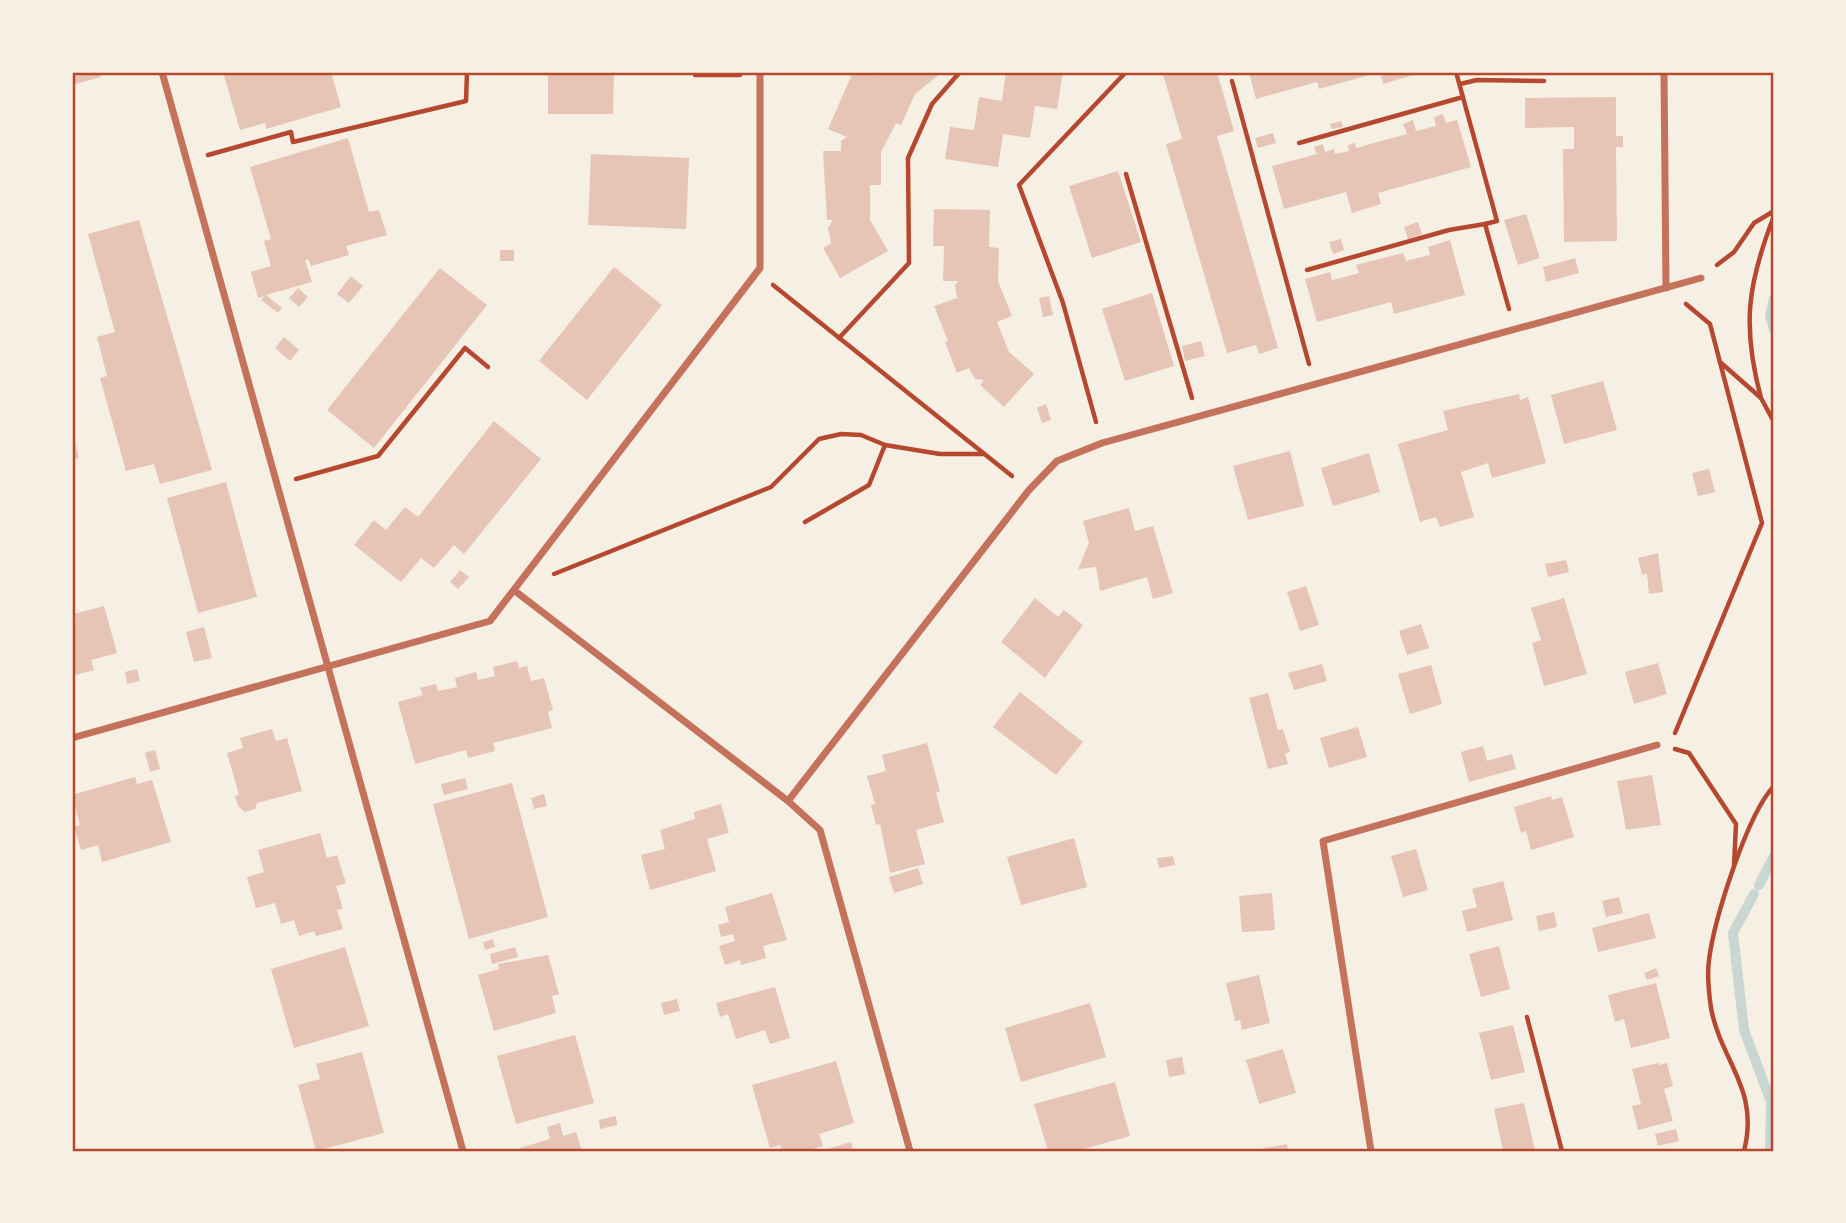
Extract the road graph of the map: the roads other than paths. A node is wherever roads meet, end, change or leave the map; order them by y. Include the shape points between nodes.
1 (162, 72) edge
2 (1664, 72) edge
3 (760, 74) edge
4 (1702, 278) road end
5 (1666, 288) junction
6 (515, 591) junction
7 (329, 668) junction
8 (72, 737) edge
9 (1657, 745) road end
10 (788, 801) junction
11 (463, 1151) edge
12 (910, 1151) edge
13 (1371, 1151) edge

1 - 7 street
2 - 5 street
3 - 6 street via 760,268
4 - 5 street
5 - 10 street via 1102,443 1057,461 1029,490
6 - 7 street via 490,621
6 - 10 street
7 - 8 street
7 - 11 street
9 - 13 street via 1323,841
10 - 12 street via 820,830

